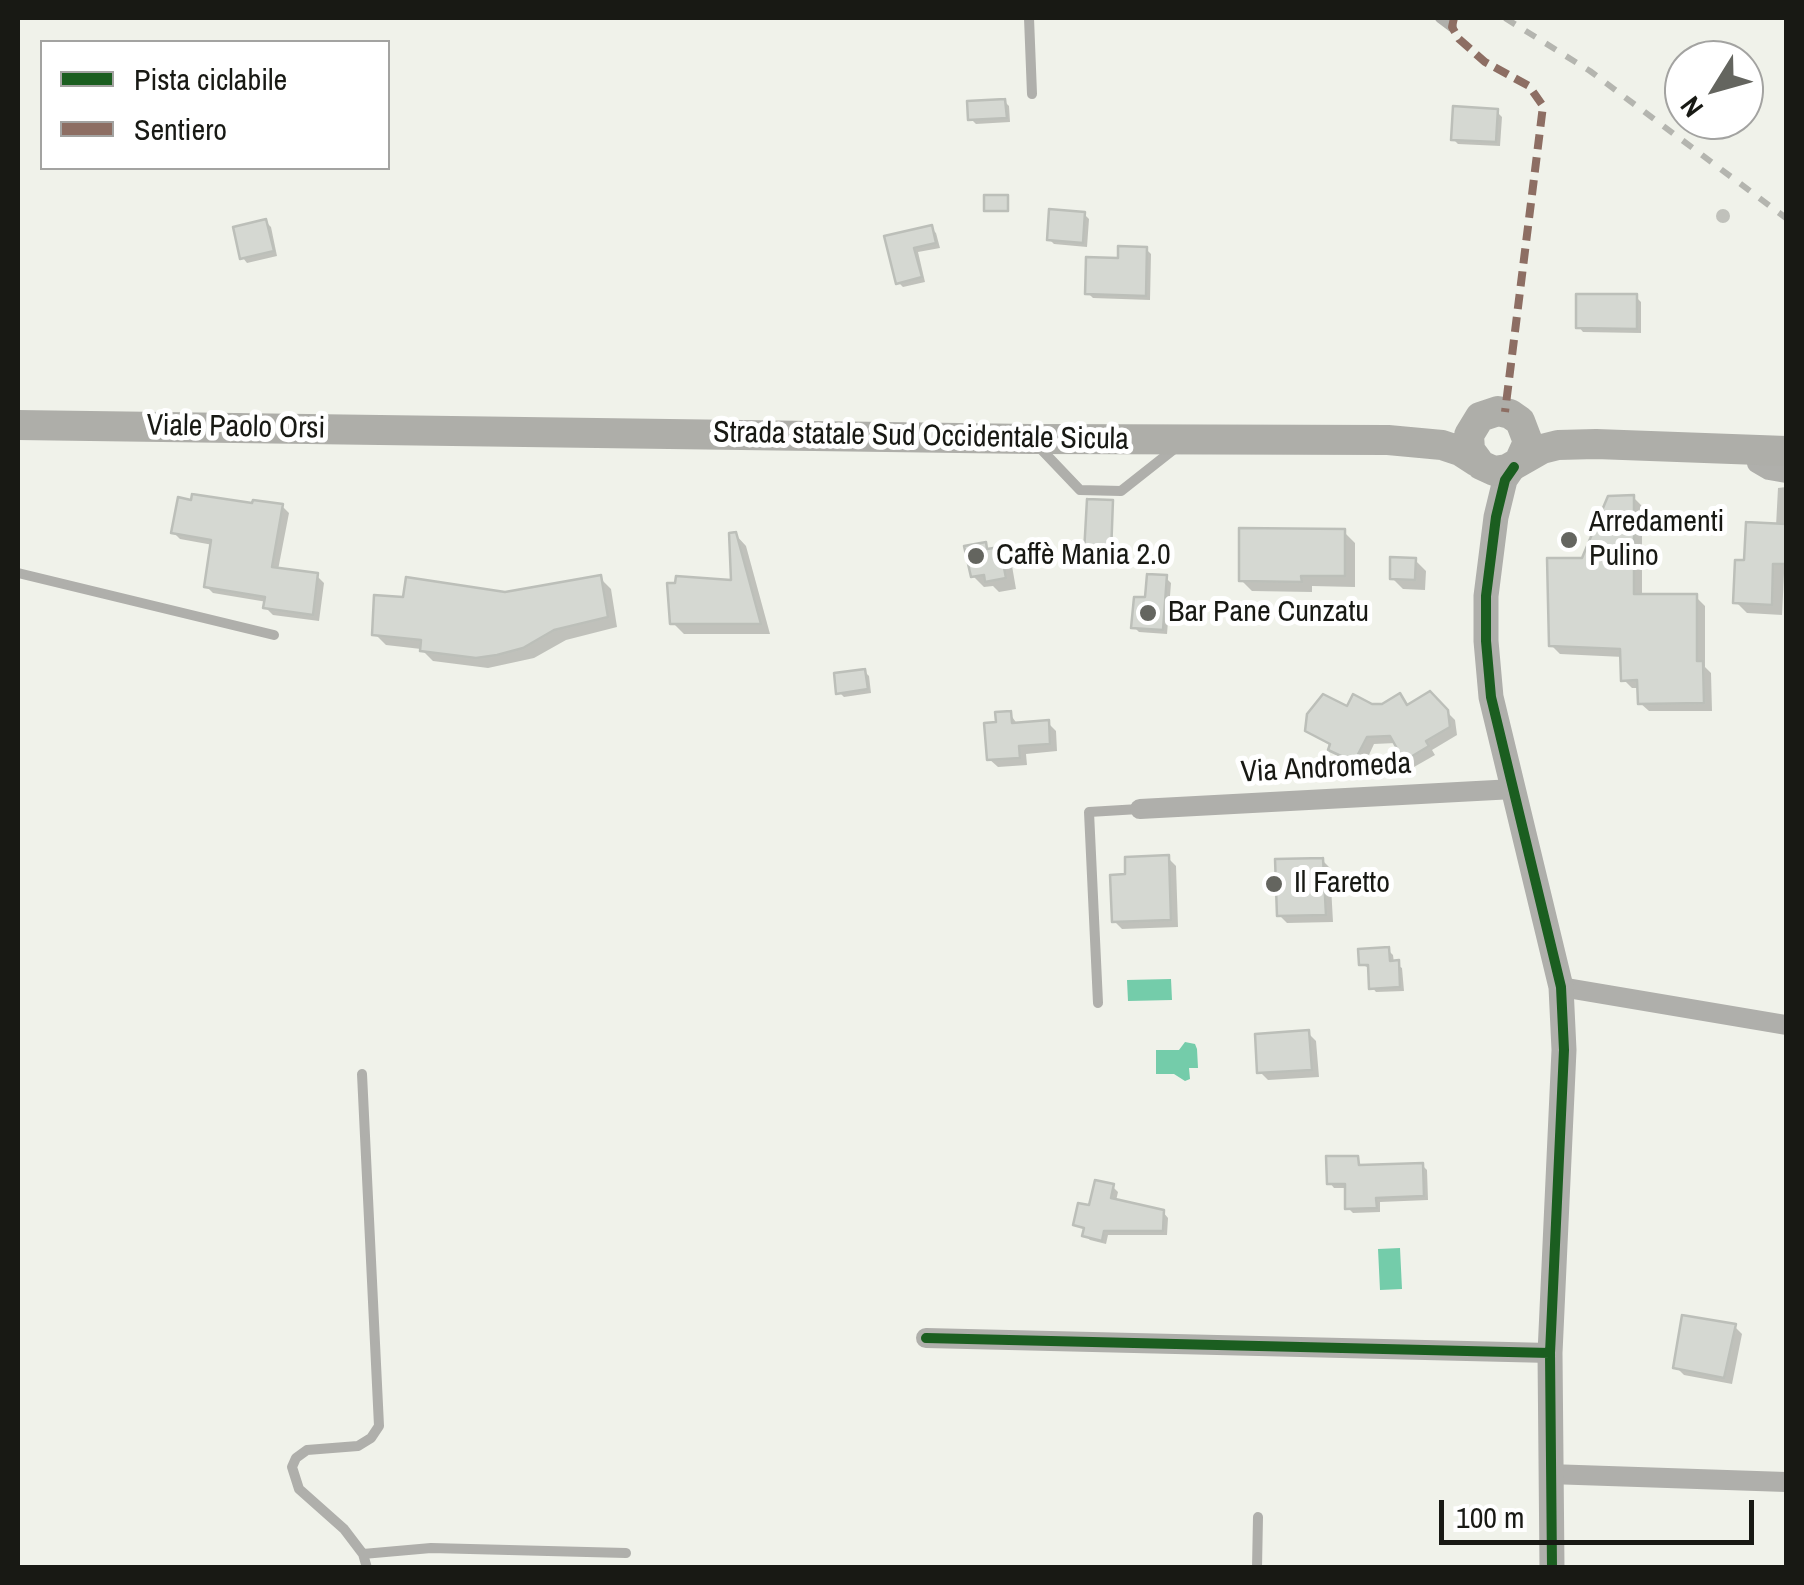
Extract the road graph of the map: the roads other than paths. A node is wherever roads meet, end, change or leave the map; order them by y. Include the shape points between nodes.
1 (1029, 18) edge
2 (1440, 18) edge
3 (1452, 27) dead end
4 (1032, 94) dead end
5 (1480, 418) junction
6 (1520, 421) junction
7 (18, 425) edge
8 (454, 432) joint
9 (1031, 439) junction
10 (1185, 440) junction
11 (1388, 440) junction
12 (1596, 444) junction
13 (1754, 450) junction
14 (1786, 451) edge
15 (1479, 464) junction
16 (1517, 464) junction
17 (1786, 474) edge
18 (1496, 517) junction
19 (18, 573) edge
20 (274, 635) dead end
21 (1514, 789) junction
22 (1140, 808) joint
23 (1561, 987) junction
24 (1098, 1003) dead end
25 (1786, 1026) edge
26 (362, 1074) dead end
27 (926, 1338) dead end
28 (1550, 1352) junction
29 (1549, 1474) junction
30 (1786, 1482) edge
31 (1258, 1517) dead end
32 (626, 1553) dead end
33 (363, 1554) junction
34 (367, 1568) edge
35 (1257, 1568) edge
36 (1552, 1568) edge

1 - 4 lane
2 - 3 lane
5 - 6 main road via 1505,412
5 - 11 main road via 1445,432
5 - 15 main road via 1468,442
6 - 12 main road
6 - 16 main road via 1528,442
7 - 8 main road, Viale Paolo Orsi
8 - 9 main road, Strada statale Sud Occidentale Sicula
9 - 10 main road, Strada statale Sud Occidentale Sicula
9 - 10 lane via 1080,490 1121,491
10 - 11 main road, Strada statale Sud Occidentale Sicula
11 - 15 main road via 1442,445
12 - 13 main road
12 - 16 main road via 1542,449
13 - 14 main road
13 - 17 street via 1757,463
15 - 16 main road via 1494,470
15 - 18 street
16 - 18 street via 1505,480
18 - 21 street via 1486,641 1491,698
19 - 20 lane
21 - 22 street, Via Andromeda
21 - 23 street
22 - 24 lane via 1089,812
23 - 25 street
23 - 28 street
26 - 33 lane via 378,1426 358,1446 307,1450 292,1468 299,1488
27 - 28 street
28 - 29 street
29 - 30 street
29 - 36 street
31 - 35 lane
32 - 33 lane via 431,1548
33 - 34 lane

